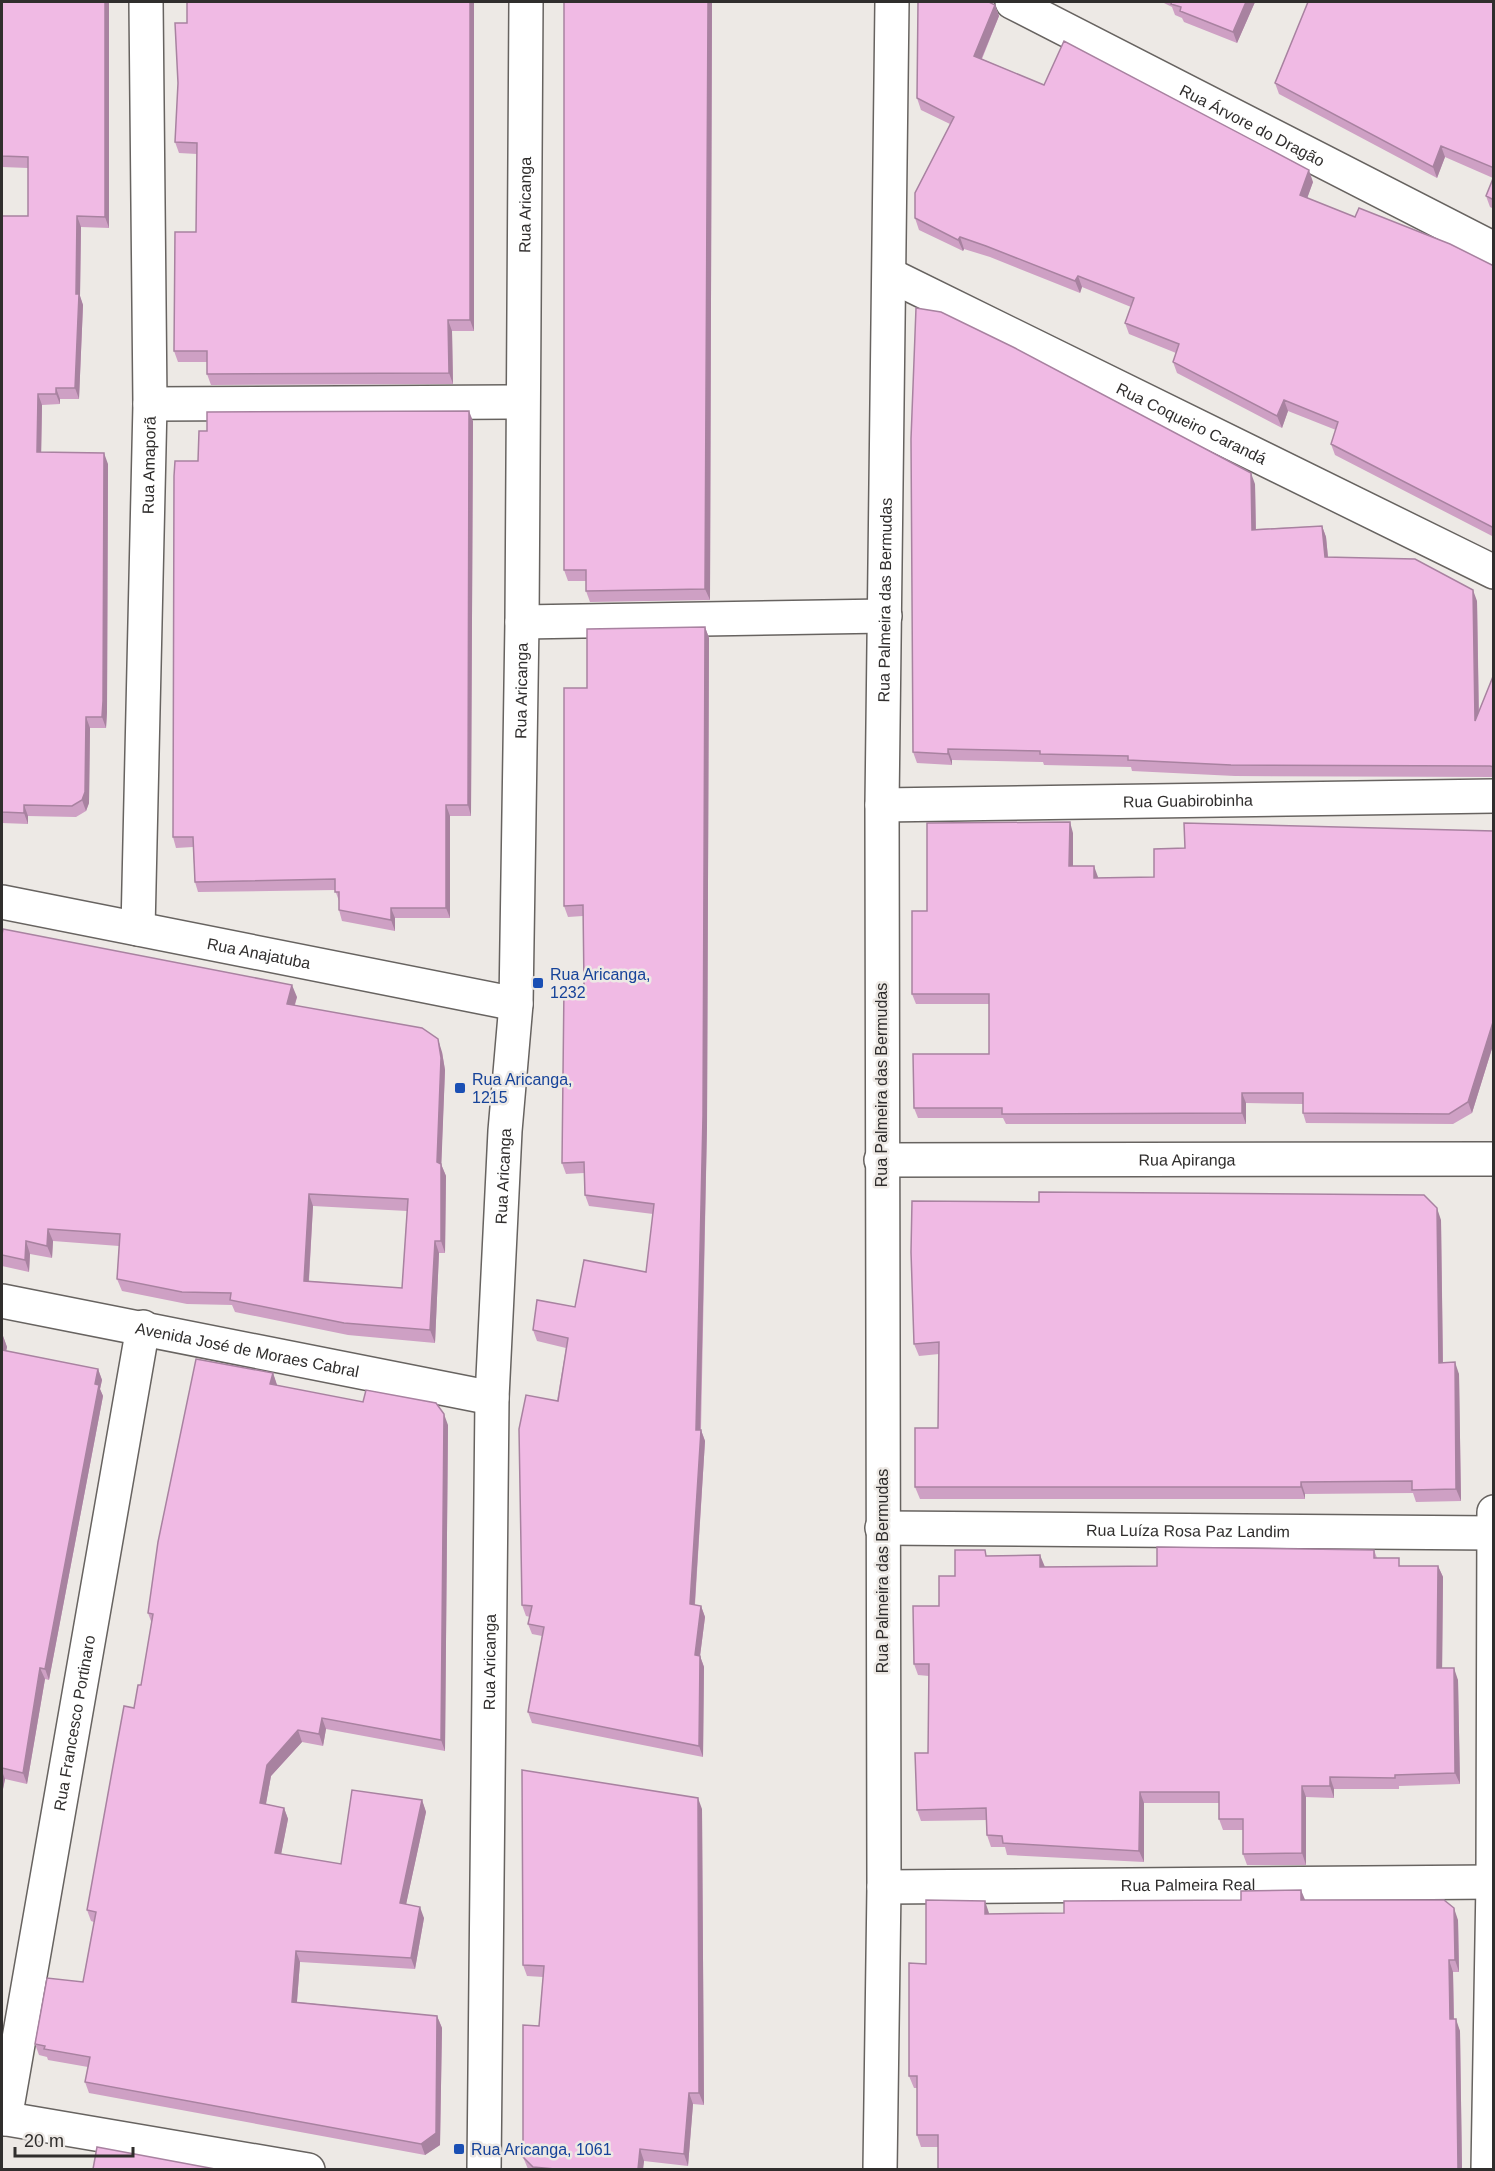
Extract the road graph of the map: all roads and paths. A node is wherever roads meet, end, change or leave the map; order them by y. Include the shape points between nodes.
1 (146, 2) edge
2 (526, 2) edge
3 (892, 2) edge
4 (1012, 2) edge
5 (1494, 249) edge
6 (890, 275) junction
7 (522, 402) junction
8 (150, 404) junction
9 (1494, 572) edge
10 (885, 616) junction
11 (522, 622) junction
12 (1494, 796) edge
13 (882, 805) junction
14 (2, 902) edge
15 (138, 929) junction
16 (516, 1004) junction
17 (1494, 1159) edge
18 (881, 1160) junction
19 (2, 1301) edge
20 (143, 1327) junction
21 (492, 1398) junction
22 (1494, 1512) edge
23 (882, 1528) junction
24 (1493, 1533) edge
25 (1493, 1882) edge
26 (884, 1887) junction
27 (3, 2119) edge
28 (308, 2169) edge
29 (484, 2169) edge
30 (880, 2169) edge
31 (1488, 2169) edge

1 - 8 street, Rua Amaporã
2 - 7 street, Rua Aricanga
3 - 6 street, Rua Palmeira das Bermudas
4 - 5 street, Rua Árvore do Dragão
6 - 9 street, Rua Coqueiro Carandá
6 - 10 street, Rua Palmeira das Bermudas
7 - 8 street
7 - 11 street, Rua Aricanga
8 - 15 street, Rua Amaporã
10 - 11 street
10 - 13 street, Rua Palmeira das Bermudas
11 - 16 street, Rua Aricanga
12 - 13 street, Rua Guabirobinha
13 - 18 street, Rua Palmeira das Bermudas
14 - 15 street, Rua Anajatuba
15 - 16 street, Rua Anajatuba
16 - 21 street, Rua Aricanga
17 - 18 street, Rua Apiranga
18 - 23 street, Rua Palmeira das Bermudas
19 - 20 street, Avenida José de Moraes Cabral
20 - 21 street, Avenida José de Moraes Cabral
20 - 27 street, Rua Francesco Portinaro
21 - 29 street, Rua Aricanga
22 - 24 street
23 - 24 street, Rua Luíza Rosa Paz Landim
23 - 26 street, Rua Palmeira das Bermudas
24 - 25 street
25 - 26 street, Rua Palmeira Real
25 - 31 street
26 - 30 street, Rua Palmeira das Bermudas
27 - 28 street

